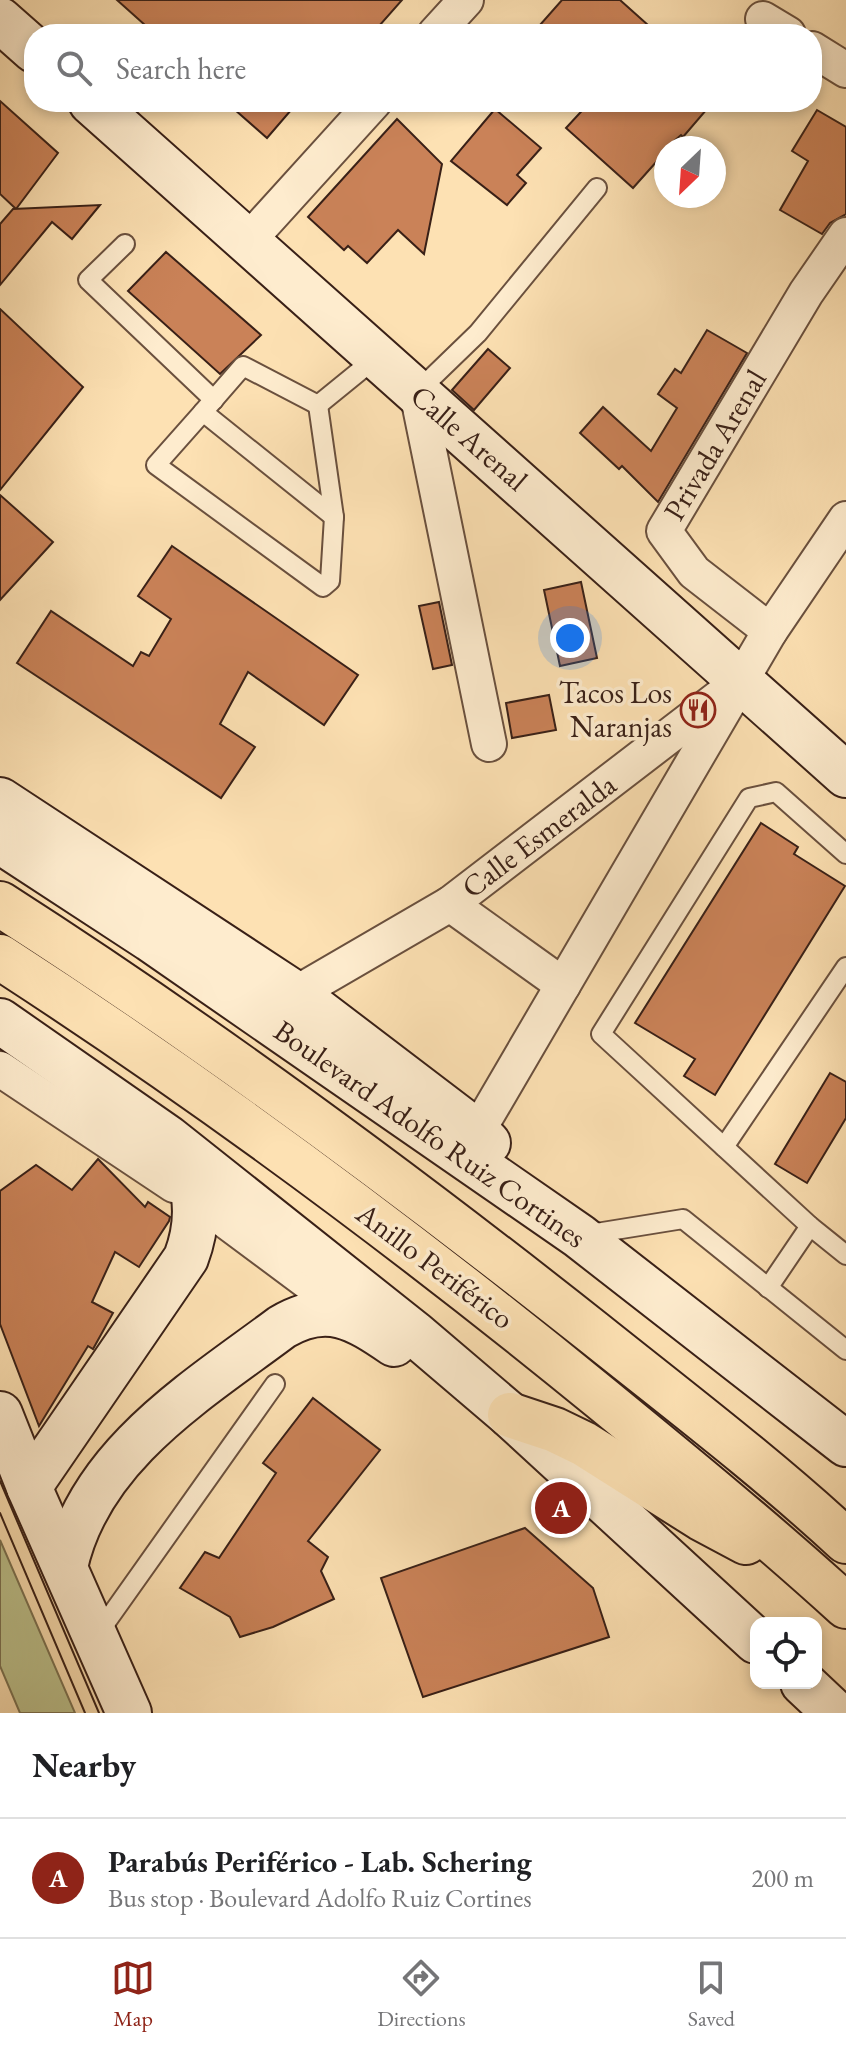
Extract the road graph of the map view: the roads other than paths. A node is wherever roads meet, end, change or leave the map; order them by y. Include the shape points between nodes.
1 (466, 0) edge
2 (0, 20) edge
3 (444, 24) edge
4 (24, 41) edge
5 (822, 55) edge
6 (846, 70) edge
7 (102, 112) edge
8 (365, 112) edge
9 (597, 188) dead end
10 (846, 235) edge
11 (247, 242) junction
12 (125, 244) dead end
13 (377, 357) junction
14 (417, 392) junction
15 (318, 405) junction
16 (208, 406) junction
17 (334, 517) junction
18 (846, 519) edge
19 (770, 631) junction
20 (742, 680) junction
21 (489, 744) dead end
22 (846, 775) edge
23 (0, 800) edge
24 (0, 841) edge
25 (846, 854) edge
26 (0, 904) edge
27 (450, 904) junction
28 (0, 957) edge
29 (846, 967) edge
30 (563, 985) junction
31 (297, 995) junction
32 (258, 1014) junction
33 (0, 1021) edge
34 (0, 1069) edge
35 (477, 1132) junction
36 (168, 1138) junction
37 (724, 1147) junction
38 (174, 1185) dead end
39 (218, 1215) dead end
40 (810, 1226) junction
41 (579, 1236) junction
42 (846, 1255) edge
43 (768, 1288) junction
44 (362, 1322) junction
45 (846, 1350) edge
46 (472, 1382) junction
47 (275, 1384) dead end
48 (0, 1414) edge
49 (510, 1415) junction
50 (846, 1444) edge
51 (29, 1487) junction
52 (846, 1541) edge
53 (65, 1567) junction
54 (811, 1574) junction
55 (846, 1606) edge
56 (750, 1635) edge
57 (95, 1637) junction
58 (809, 1689) edge
59 (129, 1713) edge
60 (835, 1713) edge

1 - 3 street
2 - 4 main road
5 - 6 street
7 - 11 main road, Calle Arenal
8 - 11 street
9 - 14 lane via 478,333
10 - 19 street, Privada Arenal via 664,531 694,572
11 - 13 main road, Calle Arenal
12 - 16 lane via 88,280
13 - 14 main road, Calle Arenal
13 - 15 lane
14 - 20 main road, Calle Arenal
14 - 21 street
15 - 16 lane via 243,366
15 - 17 lane
16 - 17 lane
16 - 17 lane via 156,465 323,587 330,581
18 - 19 street, Calle Esmeralda
19 - 20 street, Calle Esmeralda
20 - 22 main road, Calle Arenal
20 - 27 street, Calle Esmeralda
20 - 30 street, Calle Esmeralda
23 - 31 main road
24 - 32 main road, Boulevard Adolfo Ruiz Cortines
25 - 37 lane via 776,792 749,798 601,1034
26 - 52 highway, Anillo Periférico via 125,984 325,1126 539,1289 781,1482
27 - 30 street, Calle Esmeralda
27 - 31 street, Calle Esmeralda
28 - 54 highway, Anillo Periférico via 299,1164 520,1332
29 - 37 lane
30 - 35 street, Calle Esmeralda
31 - 32 street, Calle Esmeralda
31 - 35 main road
32 - 41 main road, Boulevard Adolfo Ruiz Cortines
33 - 36 main road
34 - 38 street
35 - 41 main road
36 - 46 main road
36 - 51 main road via 188,1171 196,1208 192,1242 178,1273
37 - 40 lane
39 - 44 street
40 - 42 lane
40 - 43 lane
41 - 43 lane via 683,1219
41 - 50 main road, Boulevard Adolfo Ruiz Cortines
43 - 45 lane
44 - 46 main road via 401,1350
44 - 53 main road via 332,1313 293,1320 158,1421 97,1492 78,1524
46 - 49 main road
47 - 57 lane
48 - 51 main road
49 - 54 highway via 584,1444 701,1518
49 - 56 main road
51 - 53 main road
53 - 57 main road
54 - 55 highway, Anillo Periférico
57 - 59 main road
58 - 60 main road

